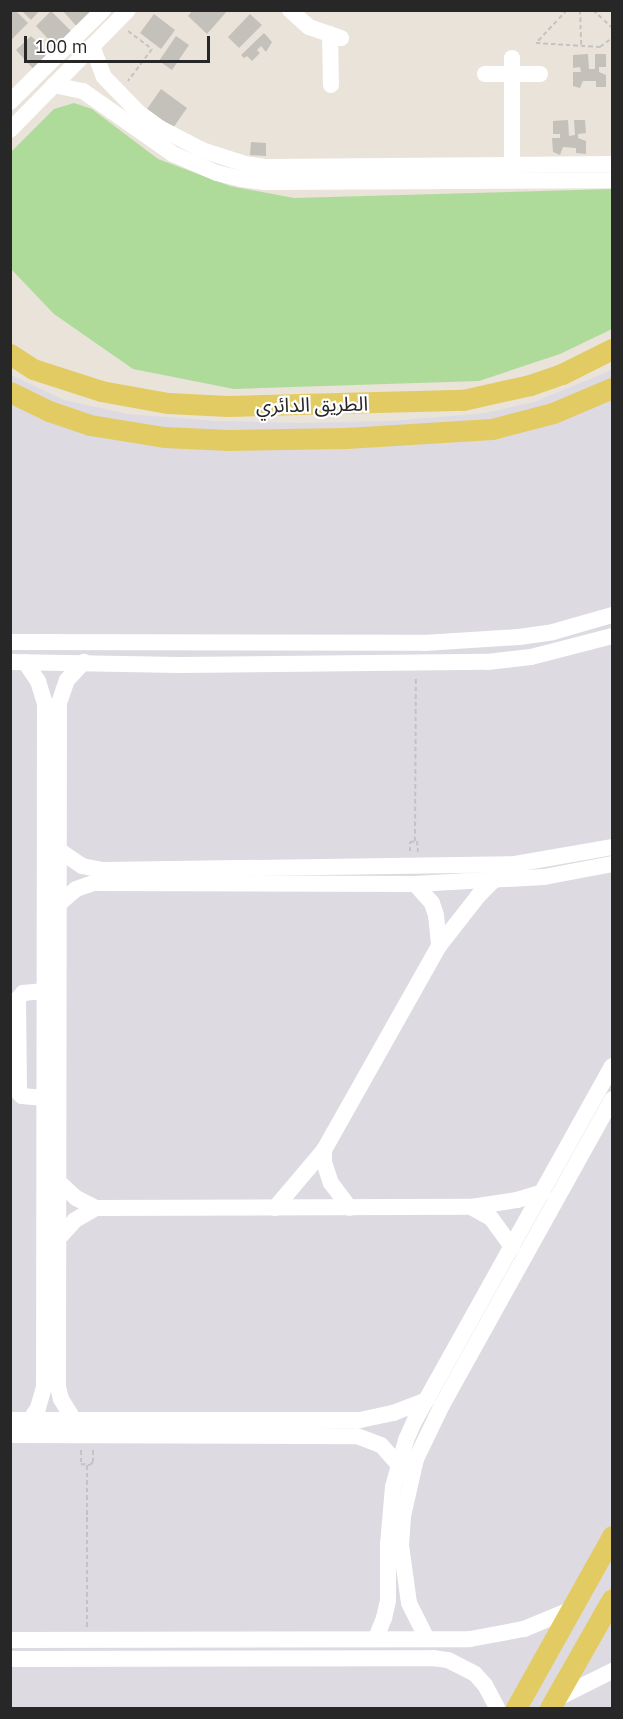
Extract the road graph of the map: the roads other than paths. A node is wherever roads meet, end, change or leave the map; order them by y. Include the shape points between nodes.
1 (103, 10) edge
2 (290, 10) edge
3 (122, 16) edge
4 (92, 46) junction
5 (98, 66) junction
6 (512, 66) junction
7 (540, 74) dead end
8 (485, 75) dead end
9 (54, 85) junction
10 (331, 85) dead end
11 (77, 89) junction
12 (10, 102) edge
13 (10, 130) edge
14 (612, 164) edge
15 (512, 165) junction
16 (612, 180) edge
17 (612, 349) edge
18 (10, 354) edge
19 (612, 388) edge
20 (10, 392) edge
21 (138, 399) junction
22 (346, 404) junction
23 (132, 433) junction
24 (346, 438) junction
25 (612, 615) edge
26 (612, 636) edge
27 (10, 642) edge
28 (178, 644) junction
29 (18, 662) edge
30 (84, 662) junction
31 (179, 665) junction
32 (612, 847) edge
33 (60, 851) junction
34 (612, 864) edge
35 (493, 881) junction
36 (414, 884) junction
37 (60, 903) junction
38 (52, 937) junction
39 (439, 946) junction
40 (45, 991) junction
41 (612, 1066) edge
42 (44, 1098) junction
43 (612, 1099) edge
44 (324, 1150) junction
45 (60, 1183) junction
46 (543, 1192) junction
47 (471, 1207) junction
48 (96, 1208) junction
49 (275, 1208) junction
50 (350, 1208) junction
51 (54, 1242) junction
52 (512, 1247) junction
53 (427, 1400) junction
54 (10, 1420) edge
55 (30, 1420) junction
56 (174, 1428) junction
57 (219, 1428) junction
58 (83, 1430) junction
59 (10, 1435) edge
60 (399, 1465) junction
61 (612, 1536) edge
62 (612, 1599) edge
63 (572, 1609) junction
64 (282, 1638) junction
65 (376, 1638) junction
66 (115, 1639) junction
67 (427, 1639) junction
68 (11, 1640) edge
69 (11, 1659) edge
70 (115, 1659) junction
71 (283, 1659) junction
72 (612, 1671) edge
73 (553, 1704) edge
74 (497, 1708) edge
75 (516, 1708) edge

1 - 12 street
2 - 10 street via 304,24 335,36
3 - 4 street
4 - 5 street
4 - 9 street
5 - 11 street
5 - 15 street via 119,94 160,128 202,150 245,164
6 - 7 street
6 - 8 street
6 - 15 street
9 - 11 street
9 - 13 street
11 - 16 street via 173,154 241,179
14 - 15 street
17 - 22 main road, الطريق الدائري via 562,374 497,394 429,402
18 - 21 main road, الطريق الدائري via 33,369 66,381
19 - 24 main road, الطريق الدائري via 553,413 492,429
20 - 23 main road, الطريق الدائري via 59,415
21 - 22 main road, الطريق الدائري via 228,406
21 - 23 main road
22 - 24 main road
23 - 24 main road, الطريق الدائري via 197,439
25 - 28 street via 553,632 485,640
26 - 31 street via 531,657 488,662
27 - 28 street
28 - 31 street
29 - 30 street
29 - 38 street via 38,681 45,704
30 - 31 street
30 - 33 street via 67,680 59,703
32 - 33 street via 515,864 103,870 82,866
33 - 37 street
34 - 35 street via 561,875
35 - 36 street
35 - 39 street
36 - 37 street via 93,883 76,889
36 - 39 street via 432,903
37 - 38 street
38 - 40 street
38 - 45 street
39 - 44 street
40 - 42 street
40 - 42 street via 23,993 18,999 19,1093
41 - 46 street
42 - 51 street
43 - 67 street via 427,1432 416,1459 403,1516 402,1545 409,1603
44 - 49 street
44 - 50 street via 331,1183
45 - 48 street via 76,1198
45 - 51 street
46 - 47 street
46 - 52 street
47 - 50 street
47 - 52 street via 491,1218
48 - 49 street
48 - 51 street via 75,1220
49 - 50 street
51 - 55 street via 44,1387
51 - 58 street via 58,1387
52 - 53 street
53 - 57 street via 360,1420
53 - 60 street via 415,1420
54 - 55 street
55 - 58 street
56 - 57 street
56 - 58 street
56 - 58 street
57 - 60 street via 357,1436 381,1445
58 - 59 street
60 - 65 street via 389,1513 388,1600
61 - 63 main road
62 - 73 main road
63 - 67 street via 497,1636
63 - 75 main road
64 - 65 street
64 - 66 street
64 - 71 street
65 - 67 street
66 - 68 street
66 - 70 street
68 - 69 street
69 - 70 street
70 - 71 street
71 - 74 street via 448,1660 475,1674
72 - 73 street

